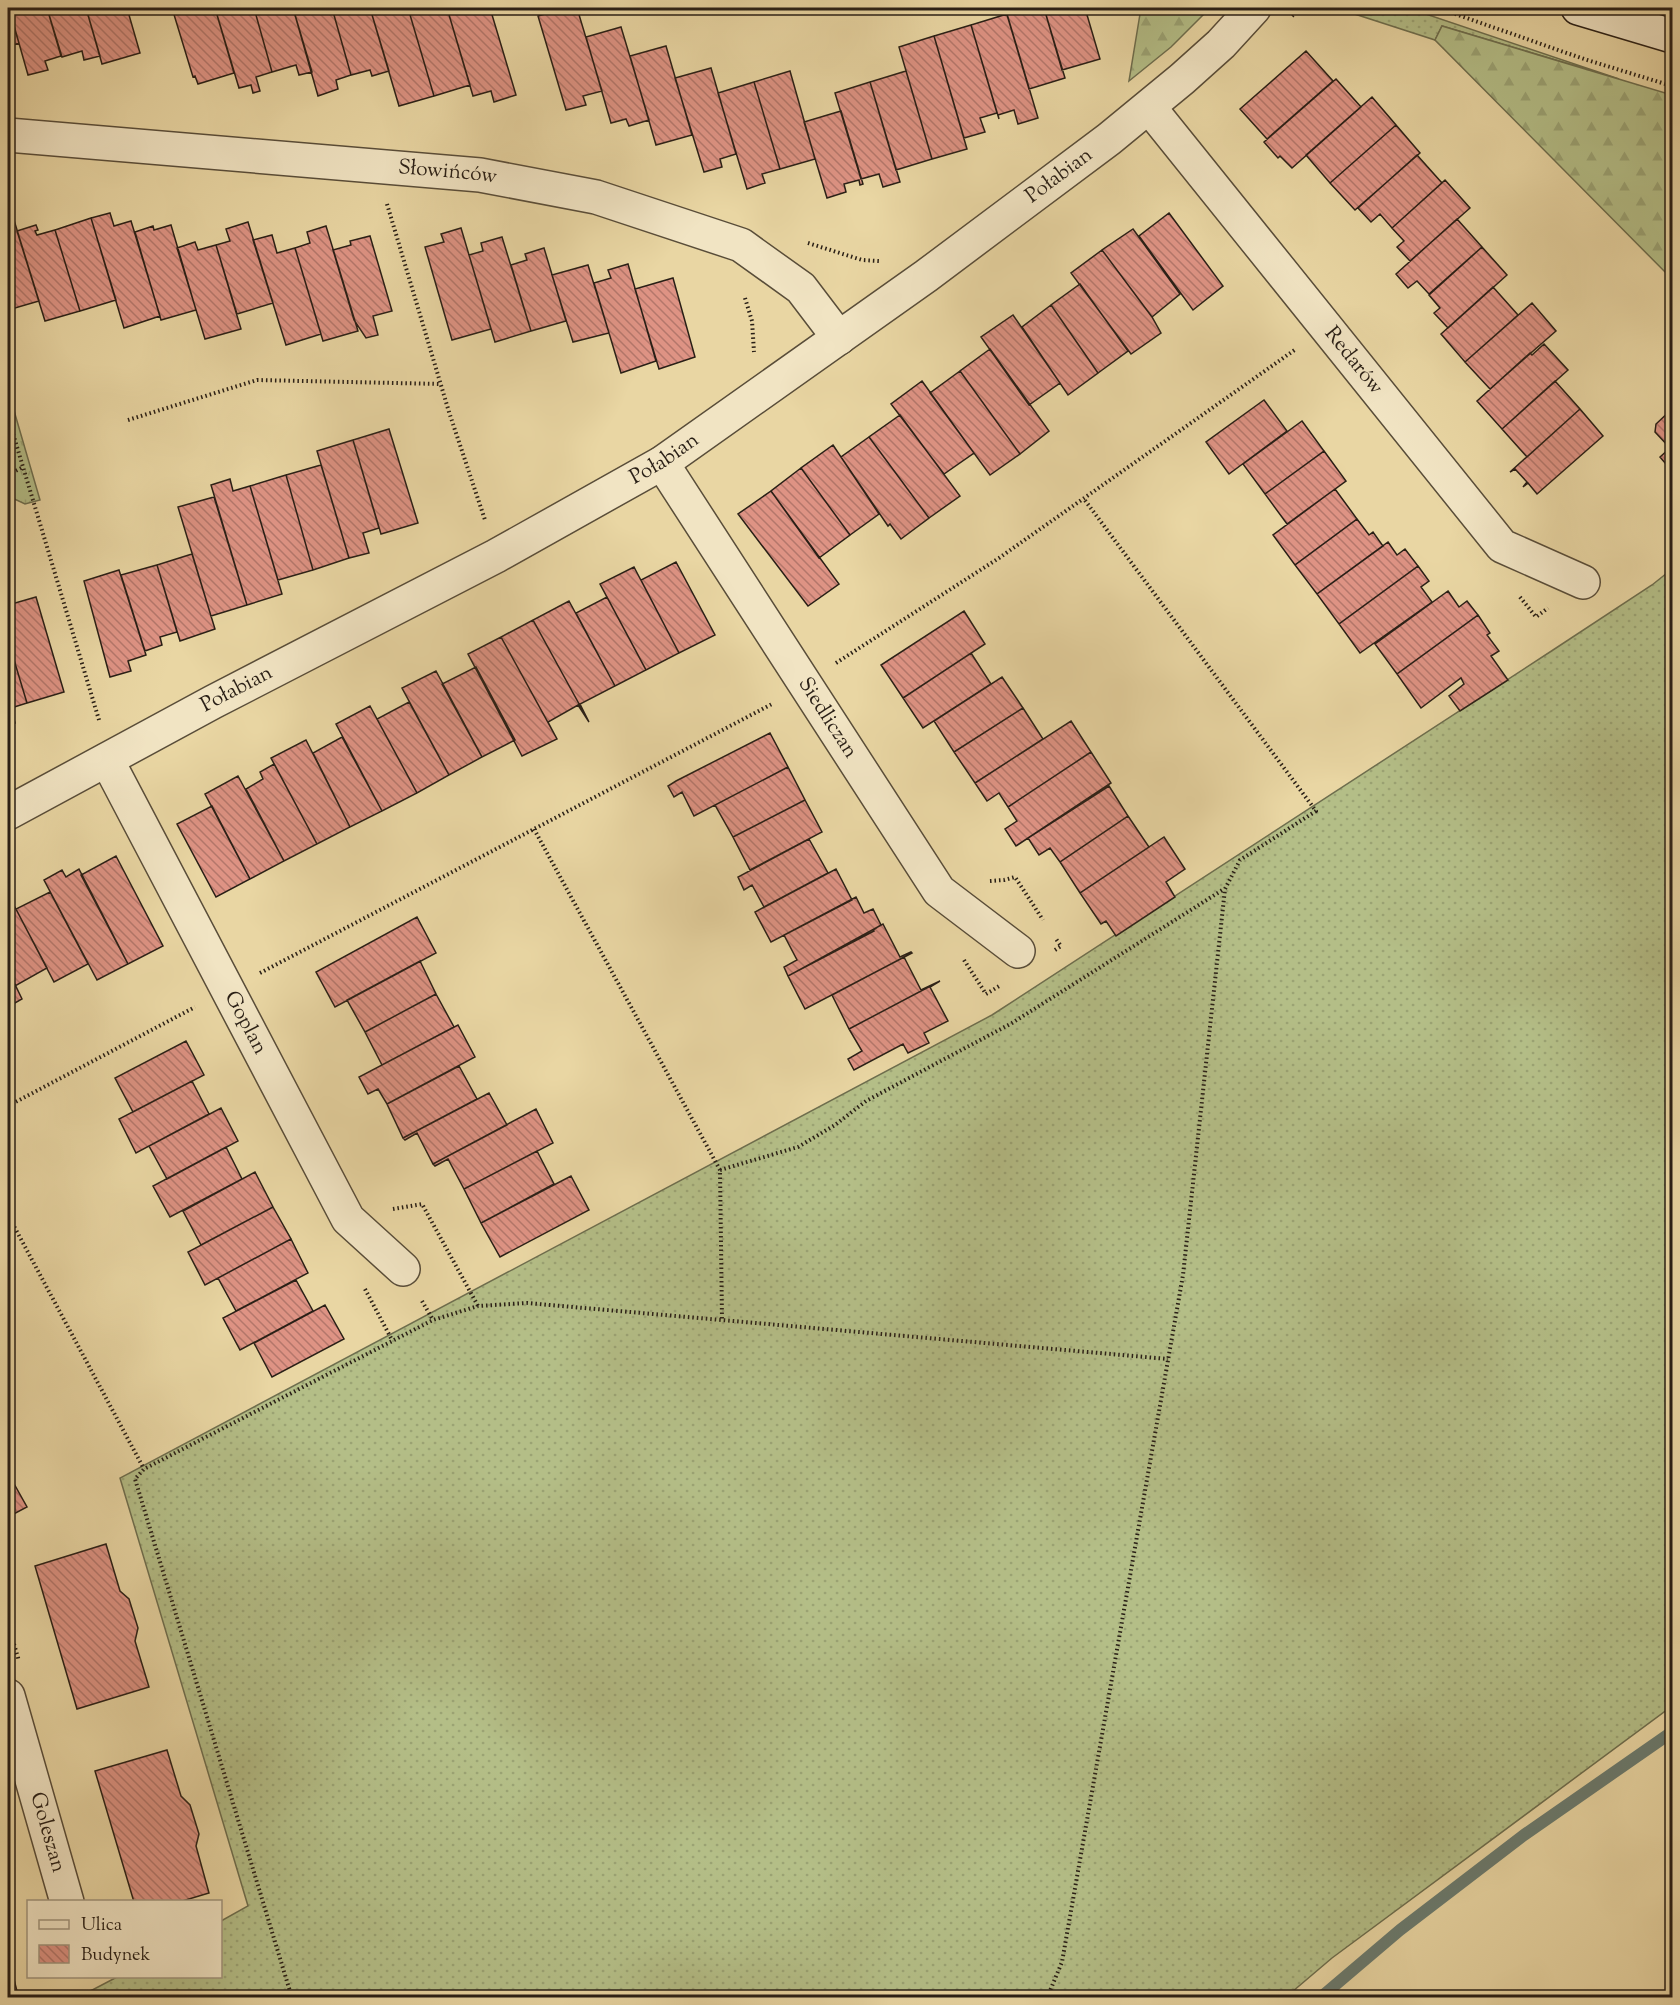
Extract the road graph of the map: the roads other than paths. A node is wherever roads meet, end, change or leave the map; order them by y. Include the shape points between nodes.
1 (1254, 8) edge
2 (1578, 8) edge
3 (1672, 36) edge
4 (1149, 107) junction
5 (8, 135) edge
6 (839, 338) junction
7 (662, 463) junction
8 (1583, 582) dead end
9 (107, 760) junction
10 (8, 813) edge
11 (1018, 951) dead end
12 (403, 1269) dead end
13 (8, 1696) edge
14 (66, 1900) edge

1 - 4 street, Połabian via 1221,44
2 - 3 street
4 - 6 street, Połabian
4 - 8 street, Redarów via 1503,546
5 - 6 street, Słowińców via 480,175 596,197 741,245 801,288
6 - 7 street, Połabian
7 - 9 street, Połabian via 496,556
7 - 11 street, Siedliczan via 939,891
9 - 10 street, Połabian
9 - 12 street, Goplan via 348,1219
13 - 14 street, Goleszan

